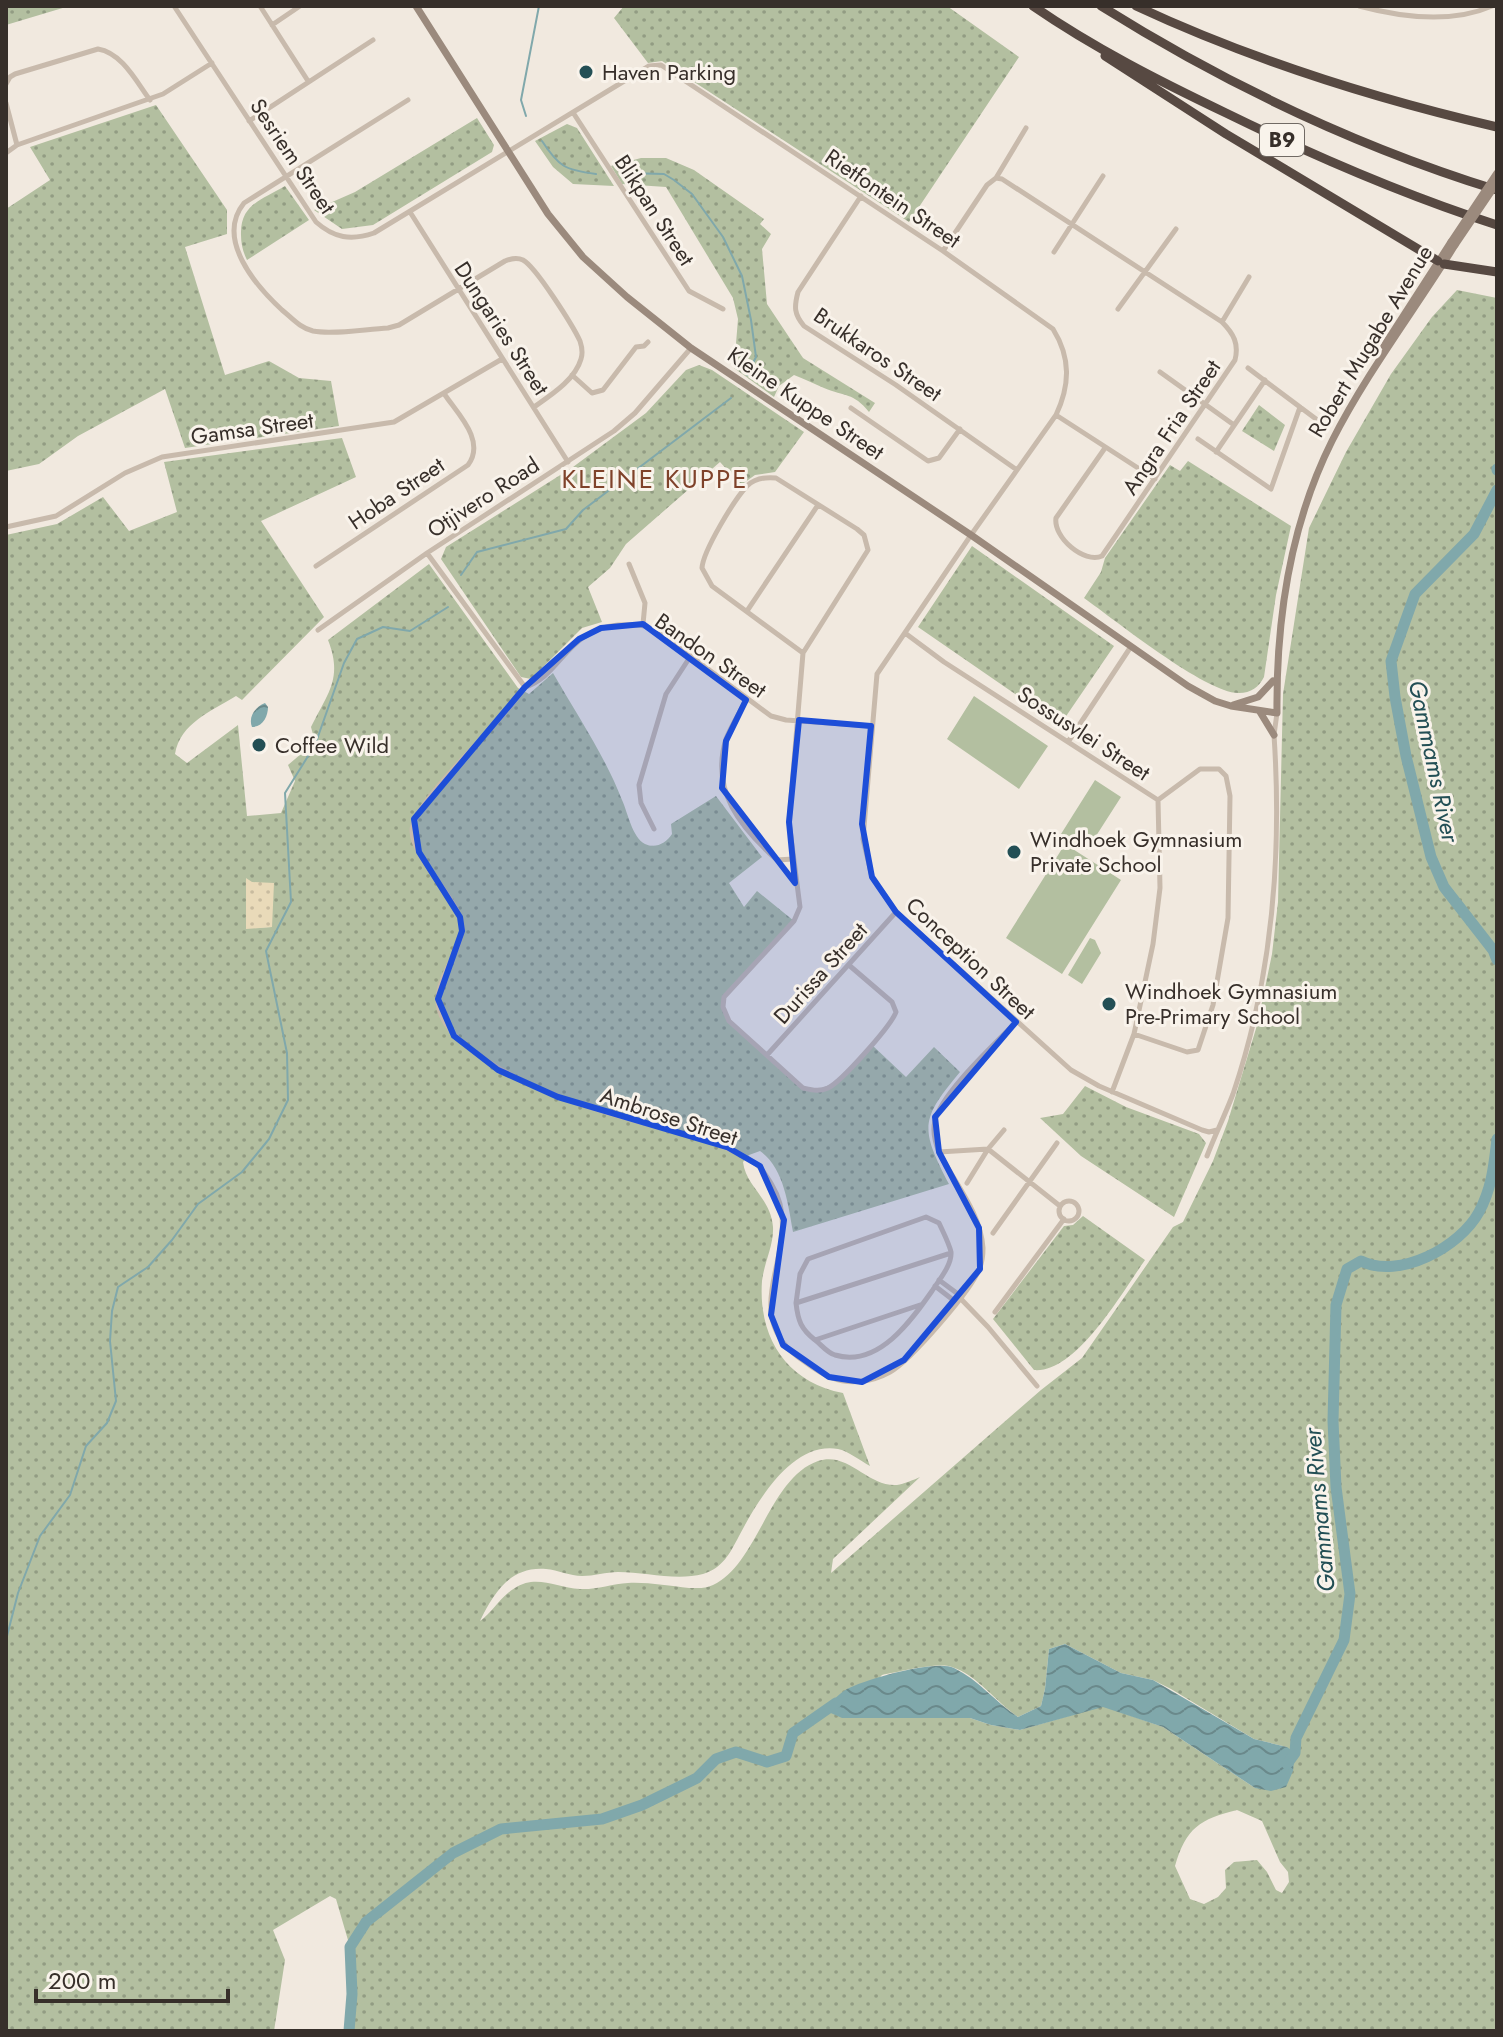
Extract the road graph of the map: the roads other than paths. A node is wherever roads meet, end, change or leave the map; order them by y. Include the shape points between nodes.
1 (174, 6) edge
2 (260, 6) edge
3 (300, 6) edge
4 (416, 6) edge
5 (1033, 6) edge
6 (1101, 6) edge
7 (1136, 6) edge
8 (1359, 6) edge
9 (1492, 6) edge
10 (272, 25) junction
11 (1076, 35) junction
12 (373, 40) dead end
13 (212, 63) junction
14 (308, 81) junction
15 (6, 84) edge
16 (150, 100) junction
17 (408, 100) dead end
18 (6, 103) edge
19 (574, 114) junction
20 (249, 121) junction
21 (1497, 127) edge
22 (1026, 128) dead end
23 (17, 145) junction
24 (506, 151) junction
25 (6, 153) edge
26 (1497, 173) edge
27 (1103, 176) dead end
28 (286, 178) junction
29 (996, 178) junction
30 (1497, 183) edge
31 (1497, 190) edge
32 (861, 196) junction
33 (410, 212) junction
34 (1072, 224) junction
35 (1497, 225) edge
36 (1176, 229) dead end
37 (1453, 243) junction
38 (943, 251) junction
39 (1054, 252) dead end
40 (1441, 263) junction
41 (1146, 272) junction
42 (1497, 272) edge
43 (1249, 277) dead end
44 (458, 289) junction
45 (723, 309) dead end
46 (1118, 309) dead end
47 (1222, 322) junction
48 (648, 342) dead end
49 (691, 348) junction
50 (502, 359) junction
51 (1248, 368) dead end
52 (1160, 372) dead end
53 (572, 375) junction
54 (1265, 380) junction
55 (445, 395) junction
56 (1206, 406) junction
57 (534, 407) junction
58 (1300, 407) junction
59 (851, 408) dead end
60 (1056, 415) junction
61 (1316, 419) dead end
62 (1234, 425) junction
63 (960, 429) junction
64 (1198, 439) dead end
65 (1105, 448) junction
66 (1216, 452) junction
67 (568, 462) junction
68 (1017, 470) junction
69 (1155, 479) junction
70 (818, 505) junction
71 (6, 527) edge
72 (971, 535) junction
73 (427, 553) junction
74 (629, 564) dead end
75 (316, 566) dead end
76 (747, 611) junction
77 (643, 624) junction
78 (318, 630) dead end
79 (905, 633) junction
80 (1130, 648) junction
81 (803, 653) junction
82 (690, 657) junction
83 (1273, 681) junction
84 (525, 687) junction
85 (746, 700) junction
86 (1231, 706) junction
87 (1260, 712) junction
88 (1274, 713) junction
89 (799, 720) junction
90 (871, 726) junction
91 (1274, 732) junction
92 (1068, 742) junction
93 (1158, 800) junction
94 (654, 829) dead end
95 (793, 859) junction
96 (896, 912) junction
97 (850, 966) junction
98 (1016, 1022) junction
99 (1134, 1034) junction
100 (767, 1055) junction
101 (1112, 1092) junction
102 (1004, 1130) dead end
103 (1217, 1130) junction
104 (1057, 1143) dead end
105 (988, 1149) junction
106 (939, 1152) junction
107 (1207, 1156) dead end
108 (1028, 1181) junction
109 (967, 1183) dead end
110 (1060, 1206) junction
111 (1064, 1219) junction
112 (993, 1233) dead end
113 (951, 1253) junction
114 (937, 1283) junction
115 (960, 1299) junction
116 (796, 1303) junction
117 (922, 1305) junction
118 (995, 1312) dead end
119 (815, 1340) junction
120 (1037, 1386) dead end

1 - 13 street, Sesriem Street
2 - 10 street
3 - 10 street
4 - 24 street, Kleine Kuppe Street
5 - 11 highway, B9
6 - 31 highway, B9 via 1278,103 1422,167
7 - 21 highway via 1321,79
8 - 9 street via 1438,17
10 - 14 street
11 - 35 highway, B9 via 1295,147
11 - 40 highway via 1129,74
12 - 14 street
13 - 16 street
13 - 20 street, Sesriem Street
14 - 20 street
15 - 16 street via 15,74 98,49 119,59
16 - 23 street
17 - 28 street
18 - 23 street
19 - 24 street, Rietfontein Street
19 - 32 street, Rietfontein Street via 649,66 661,65
19 - 45 street, Blikpan Street via 689,291
20 - 28 street, Sesriem Street
22 - 29 street
23 - 25 street
24 - 33 street, Sesriem Street
24 - 49 street, Kleine Kuppe Street via 583,257
26 - 37 street, Robert Mugabe Avenue, bridge
27 - 34 street
28 - 33 street, Sesriem Street via 316,222 337,236 360,238
28 - 44 street via 244,203 237,214 235,239 258,287 300,326 314,331 388,328
29 - 34 street
29 - 38 street
30 - 37 street, Robert Mugabe Avenue, bridge
32 - 38 street, Rietfontein Street
32 - 63 street, Brukkaros Street via 798,292 796,317
33 - 44 street, Dungaries Street
34 - 39 street
34 - 41 street
36 - 41 street
37 - 40 street, Robert Mugabe Avenue
38 - 60 street, Rietfontein Street via 1053,329 1068,376
40 - 42 highway
40 - 83 street, Robert Mugabe Avenue via 1352,398 1310,482 1284,574
40 - 88 street, Robert Mugabe Avenue via 1346,415 1314,483 1283,606
41 - 46 street
41 - 47 street
43 - 47 street
44 - 50 street, Dungaries Street
44 - 53 street via 509,259 524,260 581,345 581,360
47 - 56 street, Angra Fria Street via 1234,337 1236,355
48 - 53 street via 636,347 597,393
49 - 67 street, Otjivero Road via 632,415
49 - 72 street, Kleine Kuppe Street
50 - 55 street, Gamsa Street
50 - 57 street, Dungaries Street
51 - 54 street
52 - 56 street
53 - 57 street
54 - 58 street
54 - 62 street
55 - 71 street, Gamsa Street via 383,425 162,457 125,473 56,516
55 - 75 street, Hoba Street via 475,445 468,465
56 - 62 street
56 - 69 street, Angra Fria Street
57 - 67 street, Dungaries Street
58 - 61 street
58 - 66 street via 1271,489
59 - 63 street via 928,461 939,458
60 - 65 street
60 - 68 street, Rietfontein Street
62 - 66 street
63 - 68 street, Brukkaros Street
64 - 66 street
65 - 69 street
65 - 69 street, Angra Fria Street via 1054,528 1087,557 1102,556
67 - 73 street, Otjivero Road
68 - 72 street, Rietfontein Street
70 - 76 street
70 - 76 street via 776,478 747,486 702,564 712,586
70 - 81 street via 864,535 868,550
72 - 79 street, Conception Street
72 - 80 street, Kleine Kuppe Street
73 - 78 street, Otjivero Road
73 - 84 street
74 - 77 street via 645,603
76 - 81 street
77 - 82 street, Bandon Street
77 - 84 street, Bandon Street via 590,632
79 - 90 street, Conception Street via 877,674
79 - 92 street, Sossusvlei Street
80 - 86 street, Kleine Kuppe Street via 1204,696
80 - 92 street
81 - 89 street
82 - 85 street, Bandon Street
82 - 94 street via 666,694 639,785
83 - 86 street via 1258,697
83 - 88 street, Robert Mugabe Avenue
84 - 115 street, Ambrose Street via 414,819 412,834 419,852 460,917 462,931 438,999 454,1036 498,1070 558,1097 727,1147 760,1166 776,1192 784,1220 771,1315 783,1345 829,1377 862,1382 890,1372
85 - 89 street, Bandon Street via 778,719
85 - 95 street via 726,741 722,788 765,849 777,860
86 - 87 street, Kleine Kuppe Street
87 - 88 street, Kleine Kuppe Street
87 - 91 street
88 - 91 street, Robert Mugabe Avenue
89 - 90 street, Bandon Street
89 - 95 street via 789,822
90 - 96 street, Conception Street via 863,839 872,877
91 - 103 street, Robert Mugabe Avenue via 1274,900 1268,950 1248,1044
92 - 93 street, Sossusvlei Street
93 - 99 street, Sossusvlei Street via 1160,888
93 - 99 street via 1200,769 1219,769 1226,776 1228,918 1213,1005 1198,1050 1187,1052
95 - 100 street via 800,907 794,921 724,997 729,1021
96 - 97 street, Durissa Street
96 - 98 street, Conception Street
97 - 100 street, Durissa Street
97 - 100 street via 892,1002 896,1012 889,1026 830,1087 816,1091 803,1088
98 - 101 street, Conception Street via 1071,1070
98 - 106 street, Ambrose Street via 945,1098 935,1117
99 - 101 street, Sossusvlei Street
101 - 103 street, Conception Street via 1202,1130
102 - 105 street
103 - 107 street, Robert Mugabe Avenue
104 - 108 street
105 - 106 street
105 - 108 street
105 - 109 street
106 - 115 street, Ambrose Street via 979,1228 983,1249 980,1269
108 - 110 street
108 - 112 street
110 - 111 street
110 - 111 street via 1071,1201 1078,1208 1075,1219
111 - 118 street
113 - 114 street
113 - 116 street
113 - 116 street via 939,1223 926,1217 808,1259
114 - 115 street
114 - 117 street
115 - 120 street
116 - 119 street via 802,1328
117 - 119 street
117 - 119 street via 879,1349 848,1357 834,1355

